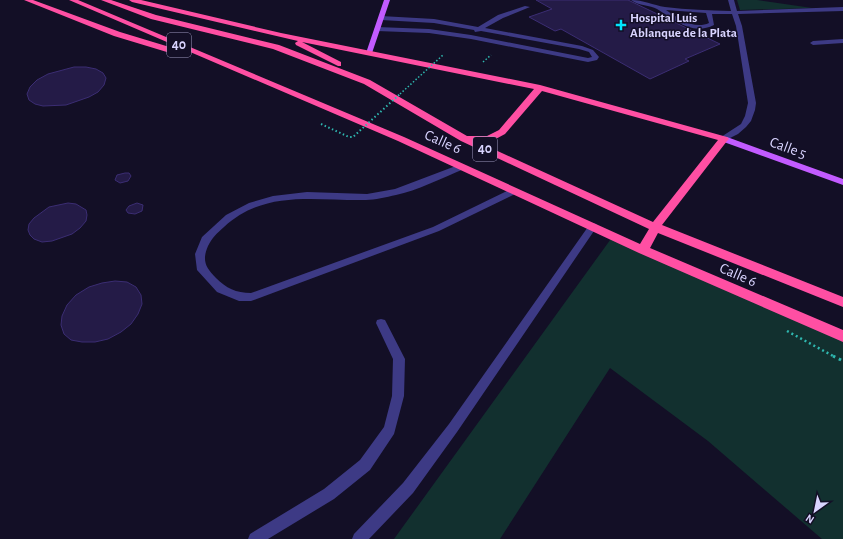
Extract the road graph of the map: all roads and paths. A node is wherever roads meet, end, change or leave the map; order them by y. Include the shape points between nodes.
1 (27, 0) edge
2 (72, 0) edge
3 (104, 0) edge
4 (132, 0) edge
5 (387, 0) edge
6 (634, 0) edge
7 (724, 0) edge
8 (731, 0) edge
9 (527, 7) dead end
10 (660, 9) junction
11 (843, 9) edge
12 (709, 12) junction
13 (736, 12) junction
14 (381, 18) junction
15 (434, 21) junction
16 (378, 29) junction
17 (480, 29) junction
18 (429, 31) junction
19 (281, 35) junction
20 (471, 37) junction
21 (843, 41) edge
22 (813, 43) dead end
23 (370, 53) junction
24 (491, 55) dead end
25 (444, 56) dead end
26 (478, 60) dead end
27 (249, 74) junction
28 (367, 82) junction
29 (540, 88) junction
30 (321, 124) dead end
31 (724, 139) junction
32 (464, 140) junction
33 (461, 167) junction
34 (843, 182) edge
35 (514, 191) junction
36 (593, 226) junction
37 (656, 227) junction
38 (643, 250) junction
39 (843, 302) edge
40 (381, 323) dead end
41 (843, 336) edge
42 (255, 539) edge
43 (359, 539) edge

1 - 27 highway via 117,34
2 - 27 highway, Calle 6 / 40
3 - 28 highway, Calle 6 / 40 via 154,17 276,47
4 - 19 highway
5 - 14 main road
6 - 10 street
7 - 13 street
8 - 13 street
9 - 17 street via 503,15
10 - 12 street
10 - 12 street via 686,24 698,27 708,27 712,24
11 - 13 street
12 - 13 street
13 - 31 street via 752,103 748,121
14 - 15 street
14 - 16 main road
15 - 17 street
15 - 18 street
16 - 18 street
16 - 23 main road
17 - 20 street
17 - 20 street via 580,47 591,51 596,57 588,60
18 - 20 street
19 - 23 highway
19 - 28 highway via 331,60
21 - 22 street
23 - 29 highway
24 - 26 path via 484,62
25 - 30 path, bridge via 353,137
27 - 33 highway, Calle 6 / 40
28 - 32 highway, Calle 6 / 40
29 - 31 highway
29 - 32 highway via 502,132 489,139
31 - 34 main road, Calle 5
31 - 37 highway
32 - 37 highway, Calle 6 / 40
33 - 35 highway, Calle 6 / 40
33 - 35 street via 397,192 367,197 307,195 273,199 252,205 229,216 207,237 200,254 202,270 221,289 239,297 251,297 436,229
35 - 36 highway, Calle 6 / 40
36 - 38 highway, Calle 6 / 40
36 - 43 street via 408,488
37 - 38 highway
37 - 39 highway, Calle 6 / 40
38 - 41 highway, Calle 6 / 40
40 - 42 street via 399,359 398,396 390,430 365,465 329,494

